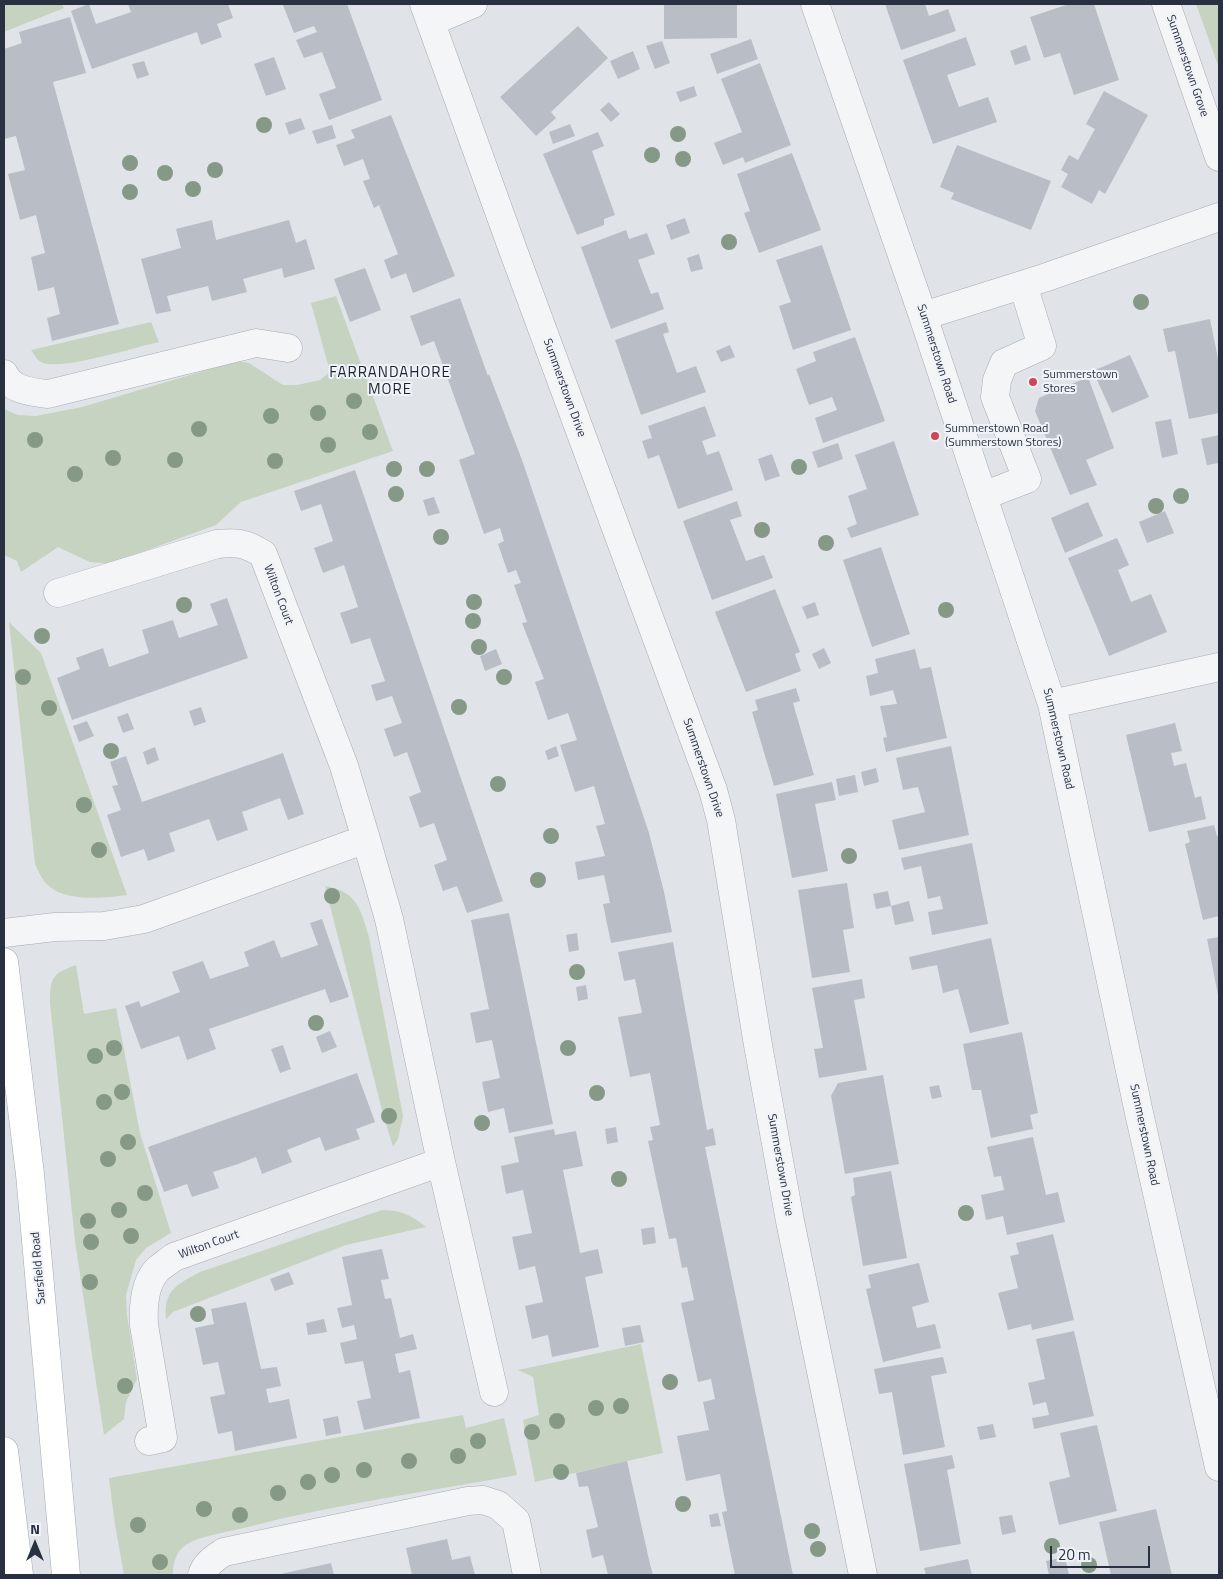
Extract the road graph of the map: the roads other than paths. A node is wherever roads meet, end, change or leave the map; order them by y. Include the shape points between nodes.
1 (473, 4) edge
2 (815, 4) edge
3 (1166, 4) edge
4 (427, 13) edge
5 (1219, 157) edge
6 (1219, 217) edge
7 (1023, 285) junction
8 (924, 316) junction
9 (288, 348) dead end
10 (4, 374) edge
11 (983, 496) junction
12 (58, 593) dead end
13 (1219, 667) edge
14 (1052, 704) junction
15 (366, 839) junction
16 (4, 932) edge
17 (4, 962) edge
18 (441, 1162) junction
19 (494, 1392) dead end
20 (149, 1441) dead end
21 (4, 1451) edge
22 (1219, 1467) edge
23 (19, 1575) edge
24 (66, 1575) edge
25 (202, 1575) edge
26 (528, 1575) edge
27 (862, 1575) edge

1 - 4 street, Summerstown Drive
2 - 8 street, Summerstown Road
3 - 5 street, Summerstown Grove
4 - 27 street, Summerstown Drive via 713,790 721,820 798,1262
6 - 7 street
7 - 8 street
7 - 11 street via 1042,346 1004,363 996,380 996,397 1028,479
8 - 11 street, Summerstown Road
9 - 10 street via 256,343 48,394 23,391
11 - 14 street, Summerstown Road
12 - 15 street, Wilton Court via 217,544 235,542 249,545 263,554 344,766
13 - 14 street
14 - 22 street, Summerstown Road via 1139,1114
15 - 16 street via 144,919 104,926 55,926
15 - 18 street, Wilton Court via 389,919
17 - 24 main road, Sarsfield Road via 30,1174
18 - 19 street, Wilton Court
18 - 20 street, Wilton Court via 174,1257 157,1270 147,1288 143,1308 164,1438
21 - 23 main road
25 - 26 street via 213,1559 224,1552 483,1500 498,1505 516,1521

